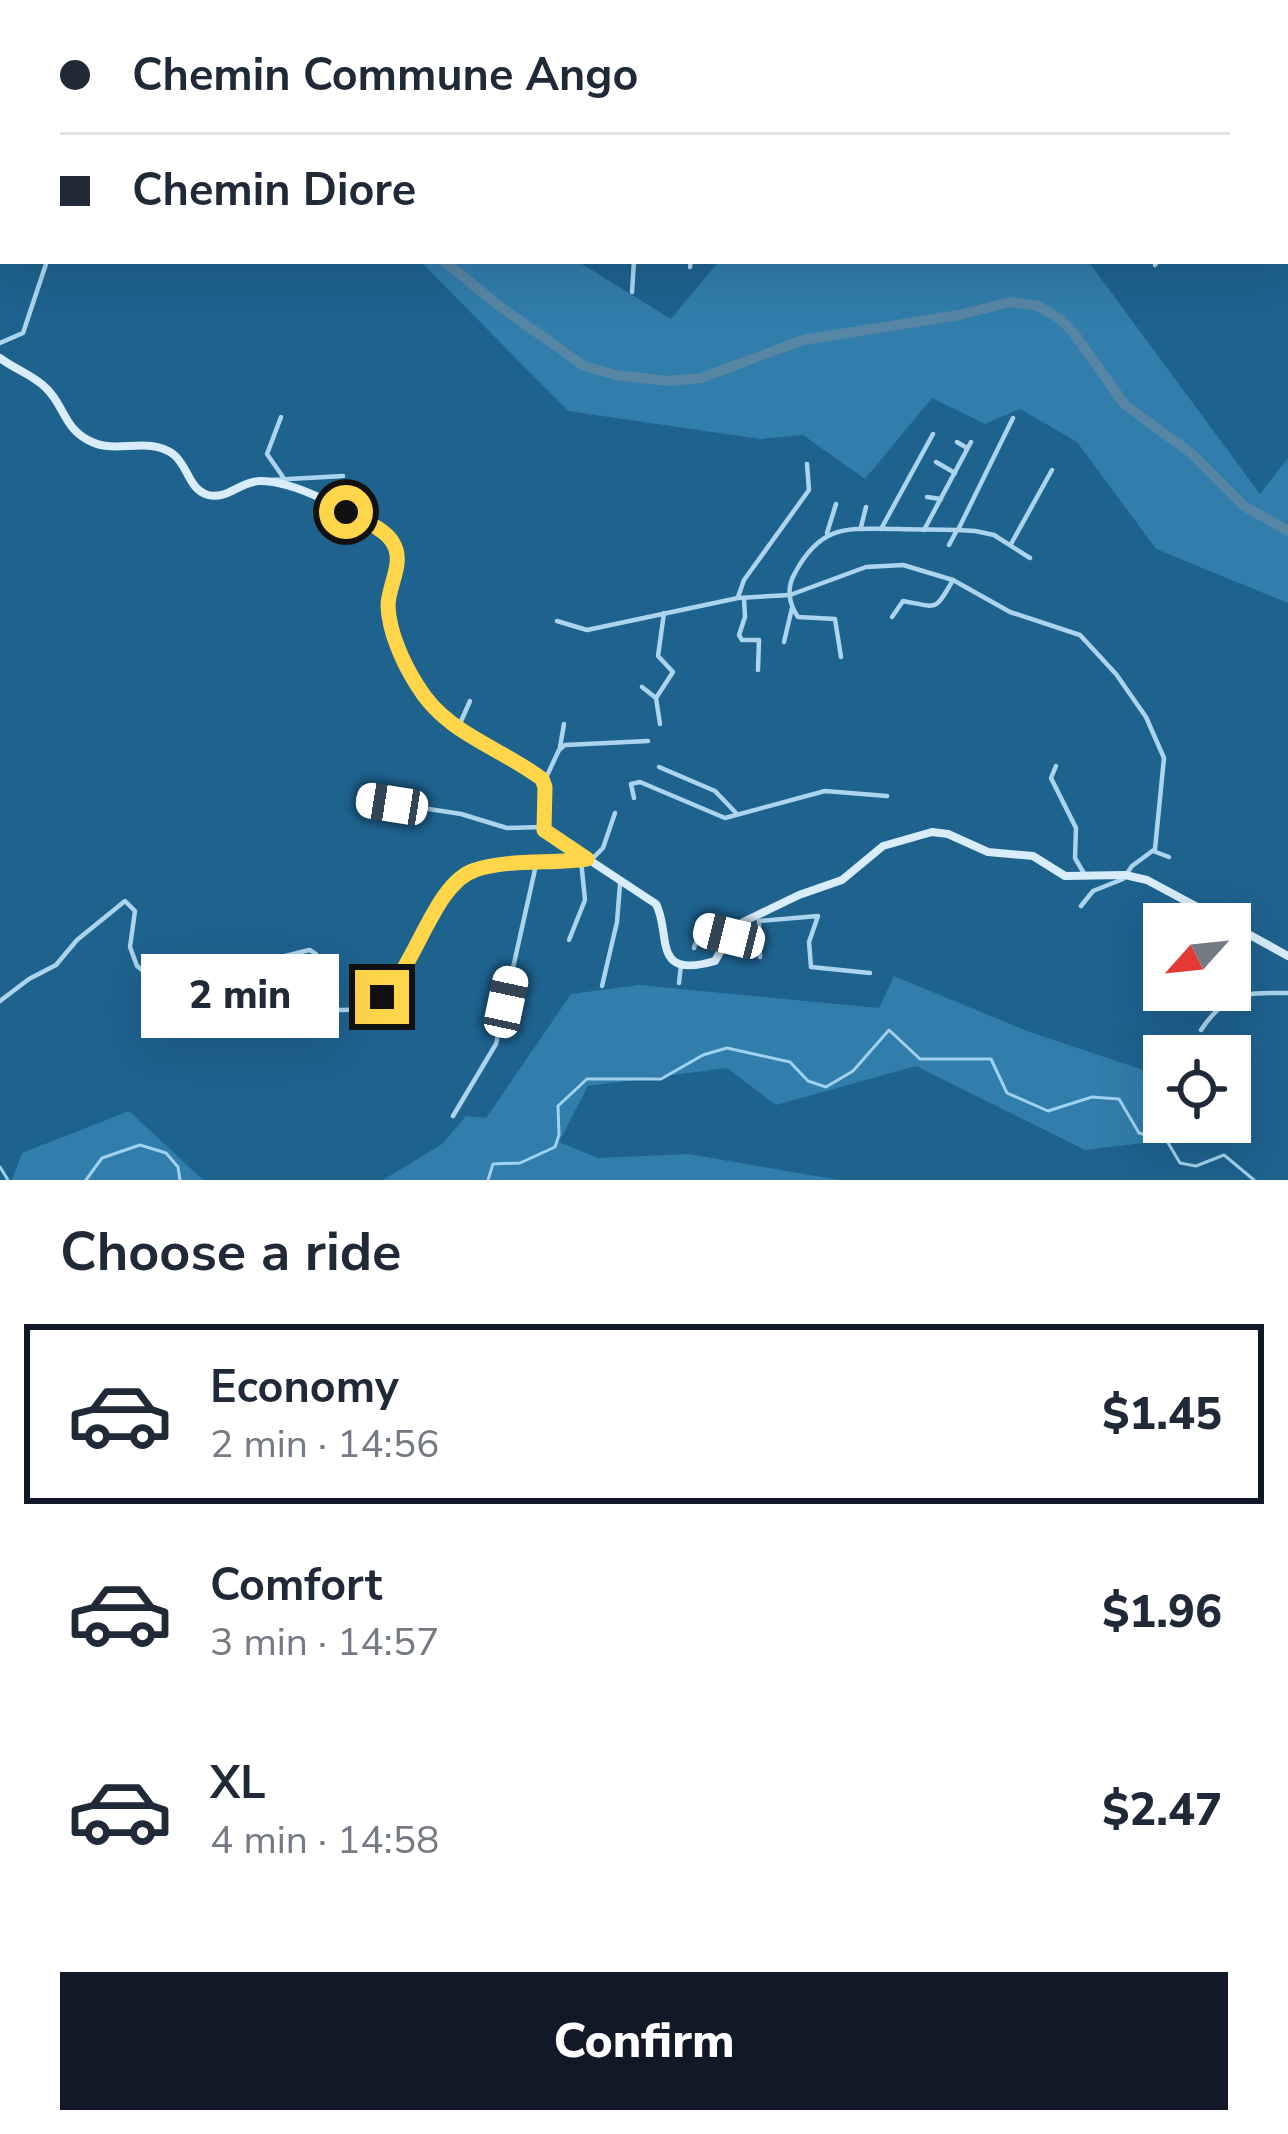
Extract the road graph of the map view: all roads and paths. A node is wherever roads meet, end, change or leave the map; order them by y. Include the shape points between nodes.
1 (46, 264) edge
2 (634, 264) edge
3 (632, 292) dead end
4 (0, 343) edge
5 (0, 358) edge
6 (281, 417) dead end
7 (1013, 418) dead end
8 (933, 434) dead end
9 (956, 442) dead end
10 (936, 462) dead end
11 (806, 464) dead end
12 (1052, 470) dead end
13 (955, 473) junction
14 (343, 476) dead end
15 (283, 477) junction
16 (266, 482) junction
17 (927, 497) dead end
18 (941, 499) junction
19 (836, 504) dead end
20 (866, 507) dead end
21 (861, 527) junction
22 (881, 529) junction
23 (924, 530) junction
24 (958, 530) junction
25 (826, 537) junction
26 (950, 544) dead end
27 (1010, 545) junction
28 (1030, 558) dead end
29 (953, 580) junction
30 (790, 595) junction
31 (741, 597) junction
32 (792, 608) junction
33 (664, 613) junction
34 (892, 616) dead end
35 (557, 622) dead end
36 (784, 642) dead end
37 (841, 657) dead end
38 (758, 670) dead end
39 (642, 687) dead end
40 (656, 698) junction
41 (470, 700) dead end
42 (564, 724) dead end
43 (660, 724) dead end
44 (457, 730) junction
45 (648, 740) dead end
46 (559, 750) junction
47 (1055, 766) dead end
48 (659, 767) dead end
49 (544, 783) junction
50 (887, 796) dead end
51 (358, 798) dead end
52 (634, 799) dead end
53 (615, 813) dead end
54 (737, 814) junction
55 (542, 826) junction
56 (1153, 851) junction
57 (1169, 857) dead end
58 (586, 860) junction
59 (536, 865) junction
60 (1085, 875) junction
61 (1125, 875) junction
62 (622, 878) junction
63 (1192, 903) edge
64 (1081, 907) dead end
65 (759, 918) junction
66 (729, 936) junction
67 (1251, 936) edge
68 (569, 940) dead end
69 (694, 948) dead end
70 (1288, 956) edge
71 (760, 957) dead end
72 (682, 962) junction
73 (811, 967) junction
74 (799, 968) dead end
75 (870, 973) dead end
76 (679, 983) dead end
77 (602, 986) dead end
78 (1288, 993) edge
79 (0, 1001) edge
80 (1201, 1030) dead end
81 (453, 1116) dead end

1 - 4 street via 23,333
2 - 3 street
5 - 16 street via 44,386 65,421 94,443 166,450 207,495
6 - 15 street via 267,454
7 - 24 street
8 - 22 street
9 - 13 street via 969,445
10 - 13 street
11 - 31 street via 809,490 744,580
12 - 27 street
13 - 18 street
14 - 15 street
15 - 16 street
16 - 44 street via 327,501 393,542 391,626 415,683
17 - 18 street
18 - 23 street
19 - 25 street
20 - 21 street
21 - 22 street
21 - 25 street
22 - 23 street
23 - 24 street
24 - 26 street
24 - 27 street
25 - 30 street via 796,571
27 - 28 street
29 - 30 street via 903,565 866,567
29 - 34 street via 937,607 903,601
29 - 56 street via 1010,612 1079,635 1131,695 1165,766
30 - 31 street
30 - 32 street
31 - 33 street
31 - 38 street via 740,635 759,642
32 - 36 street
32 - 37 street via 803,619 836,619
33 - 35 street via 587,629
33 - 40 street via 658,656 673,672
39 - 40 street
40 - 43 street
41 - 44 street
42 - 46 street
44 - 49 street
45 - 46 street
46 - 49 street
47 - 60 street via 1048,778 1076,828 1075,858
48 - 54 street via 716,791
49 - 55 street
50 - 54 street via 825,791
51 - 55 street via 507,828
52 - 54 street via 631,784 640,782 720,818
53 - 58 street via 603,848
55 - 58 street
56 - 57 street
56 - 61 street
58 - 59 street
58 - 62 street
58 - 68 street via 585,896
59 - 79 street via 465,874 391,989 360,1007 334,1010 318,1000 310,950 224,970 147,974 132,954 135,911 124,902 60,962
59 - 81 street via 496,1044
60 - 61 street
60 - 65 street via 1065,876 1034,856 925,833 883,847 842,880
61 - 63 street
61 - 64 street
62 - 72 street via 656,904 665,952
62 - 77 street
65 - 66 street
65 - 71 street
65 - 73 street via 818,916
66 - 69 street via 700,930
66 - 72 street via 715,961
67 - 70 street
72 - 76 street
73 - 74 street
73 - 75 street
78 - 80 street via 1236,996

